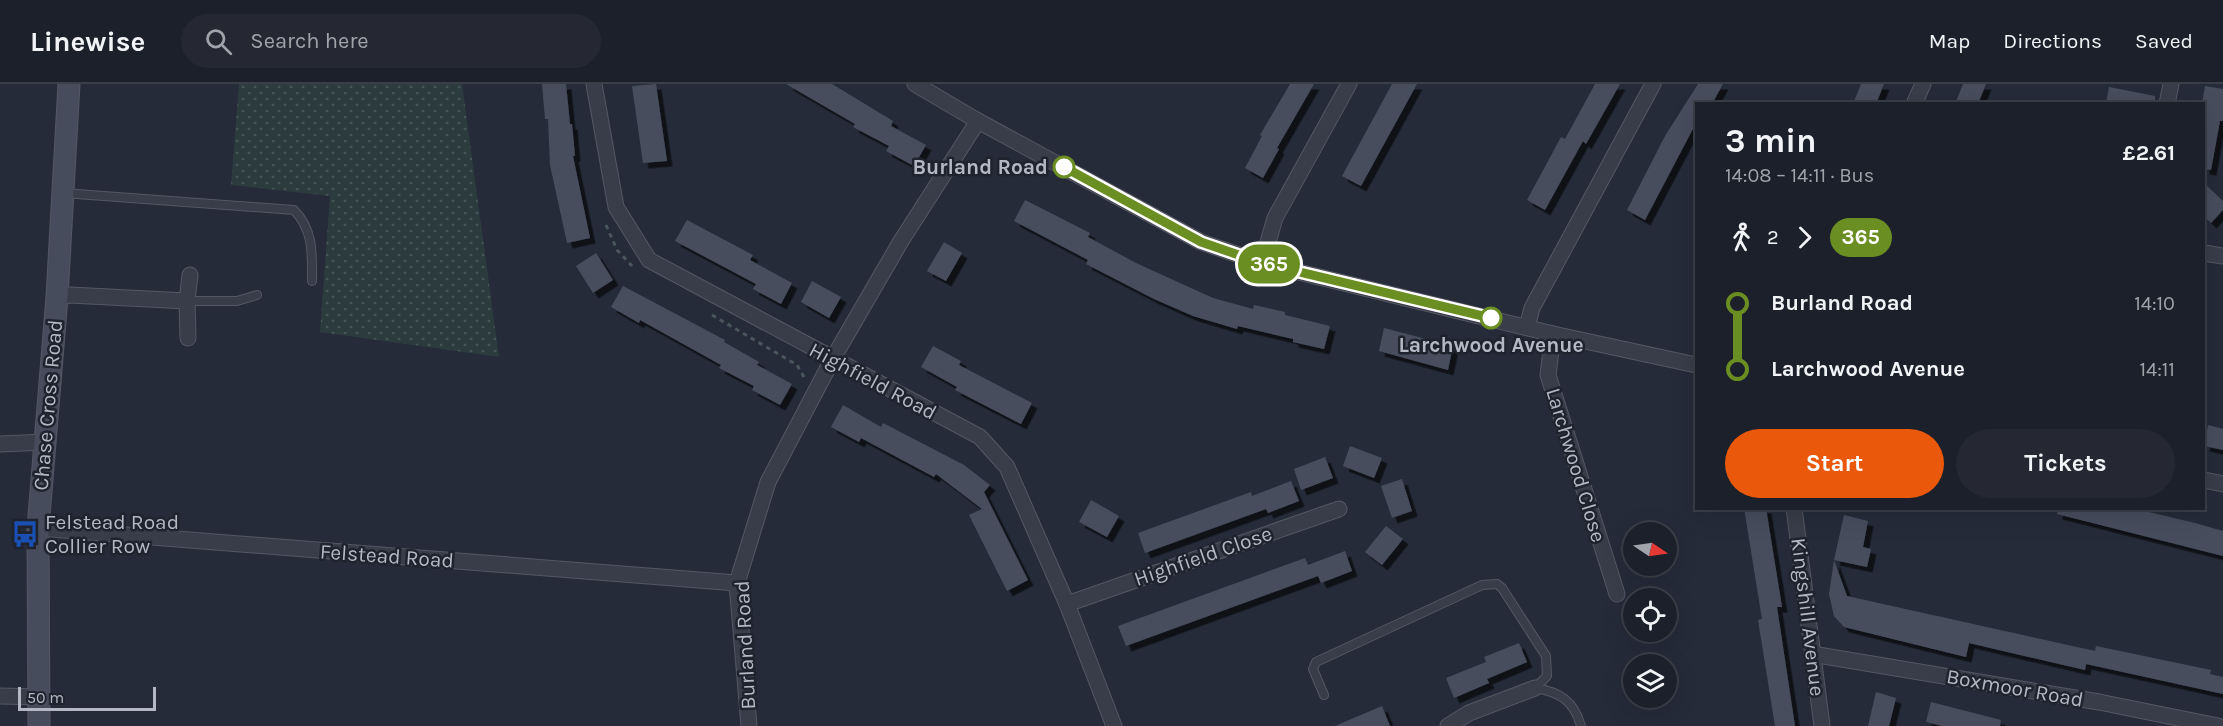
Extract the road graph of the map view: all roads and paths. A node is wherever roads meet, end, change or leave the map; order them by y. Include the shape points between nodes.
1 (69, 84) edge
2 (594, 84) edge
3 (915, 84) edge
4 (1349, 84) edge
5 (1653, 84) edge
6 (1923, 84) edge
7 (2171, 84) edge
8 (1915, 102) edge
9 (2167, 102) edge
10 (978, 121) junction
11 (62, 192) junction
12 (604, 220) dead end
13 (2205, 252) edge
14 (2223, 256) edge
15 (1262, 263) junction
16 (634, 268) dead end
17 (190, 275) dead end
18 (312, 281) dead end
19 (257, 295) dead end
20 (57, 297) junction
21 (187, 301) junction
22 (705, 310) dead end
23 (1527, 327) junction
24 (1553, 334) junction
25 (188, 338) dead end
26 (832, 360) junction
27 (1695, 365) edge
28 (806, 382) dead end
29 (46, 442) junction
30 (0, 444) edge
31 (2205, 480) edge
32 (2223, 484) edge
33 (1340, 509) dead end
34 (1794, 510) edge
35 (38, 528) junction
36 (737, 583) junction
37 (1617, 594) dead end
38 (1067, 604) junction
39 (1812, 654) junction
40 (1535, 688) junction
41 (1324, 695) dead end
42 (0, 696) edge
43 (38, 698) junction
44 (39, 726) edge
45 (749, 726) edge
46 (1114, 726) edge
47 (1448, 726) edge
48 (1581, 726) edge
49 (1822, 726) edge
50 (2218, 726) edge

1 - 11 main road, Chase Cross Road
2 - 26 street, Highfield Road via 616,207 649,260
3 - 10 street
4 - 15 street via 1275,218
5 - 23 street via 1532,308
6 - 8 street
7 - 9 street
10 - 15 street via 1176,230
10 - 26 street, Burland Road via 901,241
11 - 18 lane via 294,210 310,235
11 - 20 main road, Chase Cross Road
12 - 16 path via 613,245
13 - 14 street
15 - 23 street
17 - 21 street
19 - 21 lane via 237,302
20 - 21 street
20 - 29 main road, Chase Cross Road
21 - 25 street
22 - 28 path via 796,365
23 - 24 street
24 - 27 street
24 - 37 street, Larchwood Close via 1548,375
26 - 36 street, Burland Road via 768,482
26 - 38 street, Highfield Road via 980,437 1007,467
29 - 30 street
29 - 35 main road, Chase Cross Road
31 - 32 street
33 - 38 street, Highfield Close
34 - 39 street, Kingshill Avenue
35 - 36 street, Felstead Road
35 - 43 main road, Chase Cross Road
36 - 45 street, Burland Road
38 - 46 street, Highfield Road
39 - 49 street, Kingshill Avenue
39 - 50 street, Boxmoor Road via 2100,702
40 - 41 lane via 1547,676 1546,656 1502,588 1491,584 1316,662 1313,669
40 - 47 street via 1469,713
40 - 48 lane via 1564,697
42 - 43 street
43 - 44 main road, Chase Cross Road

